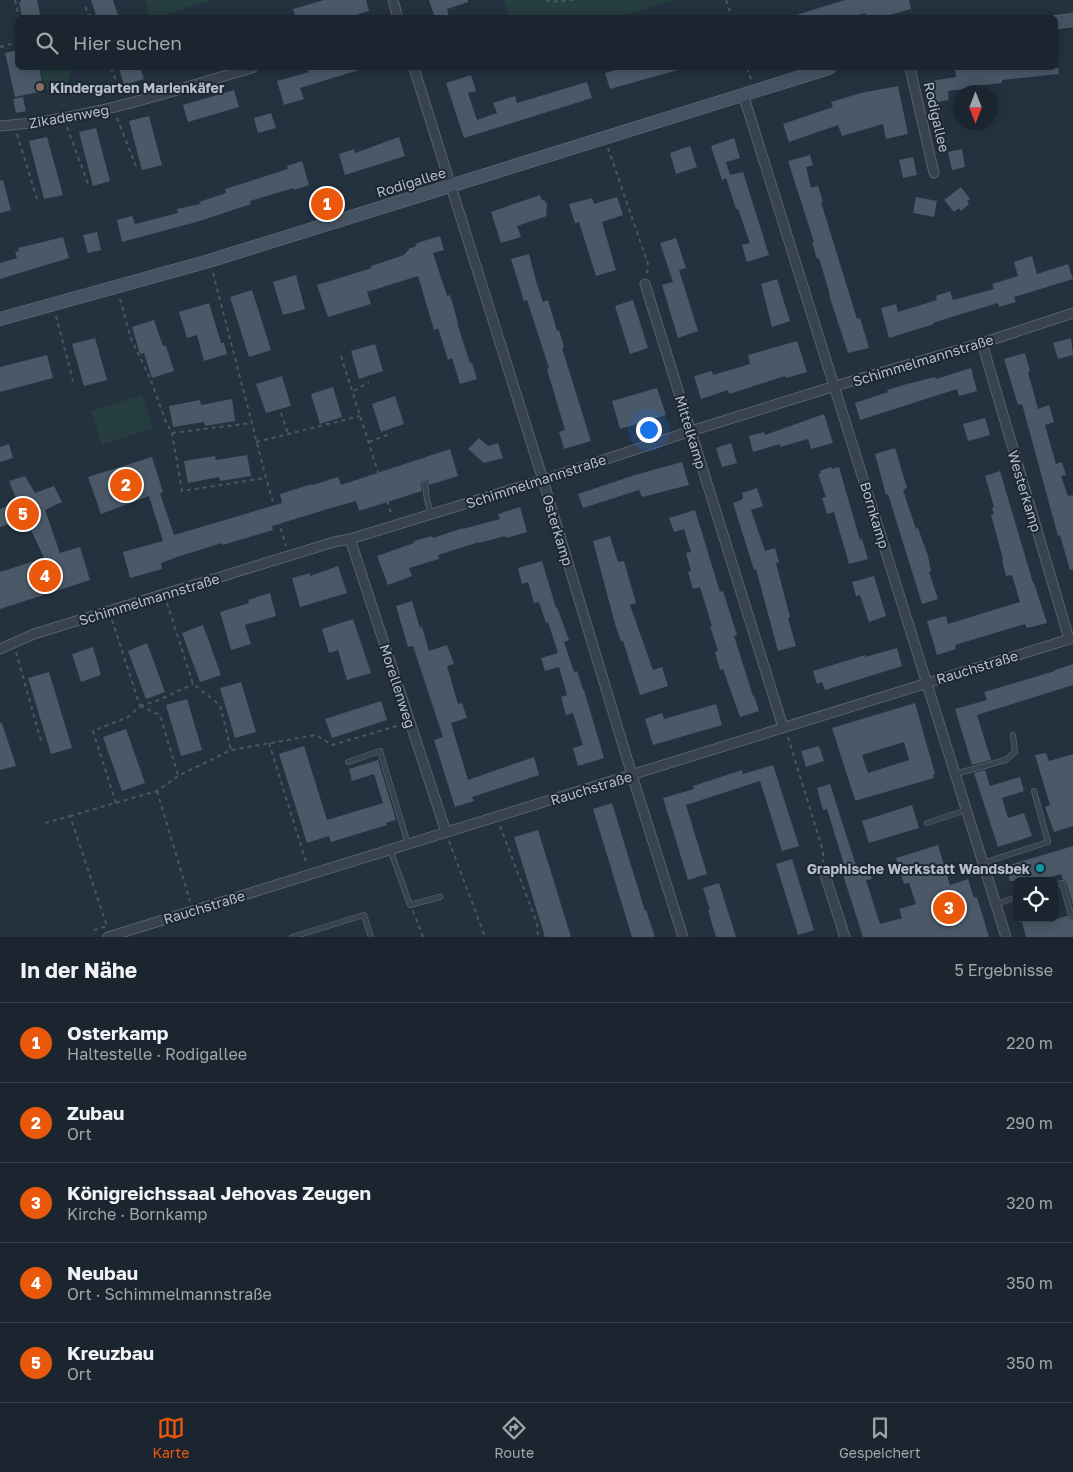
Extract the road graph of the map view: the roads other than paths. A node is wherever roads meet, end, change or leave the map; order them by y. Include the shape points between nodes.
1 (393, 0) edge
2 (397, 15) edge
3 (1073, 20) edge
4 (1058, 22) edge
5 (245, 70) edge
6 (415, 70) edge
7 (822, 70) edge
8 (910, 70) edge
9 (743, 94) junction
10 (0, 126) edge
11 (934, 173) dead end
12 (451, 185) junction
13 (645, 284) road end
14 (1073, 313) edge
15 (0, 319) edge
16 (982, 343) junction
17 (835, 386) junction
18 (691, 431) junction
19 (543, 480) junction
20 (425, 483) dead end
21 (431, 514) junction
22 (350, 539) junction
23 (1071, 638) edge
24 (0, 649) edge
25 (927, 683) junction
26 (783, 727) junction
27 (1013, 735) dead end
28 (348, 762) dead end
29 (955, 774) junction
30 (632, 775) junction
31 (1034, 791) dead end
32 (966, 810) junction
33 (927, 823) dead end
34 (446, 832) junction
35 (408, 844) junction
36 (390, 849) junction
37 (983, 863) junction
38 (824, 872) road end
39 (1058, 884) edge
40 (440, 897) dead end
41 (1013, 898) edge
42 (996, 904) junction
43 (1071, 915) dead end
44 (108, 937) edge
45 (292, 937) edge
46 (371, 937) edge
47 (683, 937) edge
48 (845, 937) edge
49 (1006, 937) edge

1 - 2 street
3 - 4 main road
5 - 10 street, Zikadenweg via 113,108 64,119
6 - 12 street, Osterkamp
7 - 9 main road, Rodigallee
8 - 11 street, Rodigallee
9 - 12 main road, Rodigallee
9 - 17 street, Bornkamp
12 - 15 main road, Rodigallee via 210,261
12 - 19 street, Osterkamp
13 - 18 street, Mittelkamp
14 - 16 street, Schimmelmannstraße
16 - 17 street, Schimmelmannstraße
16 - 23 street, Westerkamp
17 - 18 street, Schimmelmannstraße
17 - 25 street, Bornkamp
18 - 19 street, Schimmelmannstraße
18 - 26 street, Mittelkamp
19 - 21 street, Schimmelmannstraße
19 - 30 street, Osterkamp
20 - 21 lane
21 - 22 street, Schimmelmannstraße
22 - 24 street, Schimmelmannstraße via 288,555 34,634
22 - 34 street, Morellenweg
23 - 25 street, Rauchstraße
25 - 26 street, Rauchstraße
25 - 29 street, Bornkamp
26 - 30 street, Rauchstraße
27 - 29 lane via 1015,752 1006,760
28 - 35 lane via 380,751
29 - 32 street, Bornkamp
30 - 34 street, Rauchstraße
30 - 47 street, Osterkamp
31 - 37 lane via 1048,842
32 - 33 lane
32 - 37 street, Bornkamp
34 - 35 street, Rauchstraße
35 - 36 street, Rauchstraße
36 - 40 lane via 410,905
36 - 44 street, Rauchstraße
37 - 42 street, Bornkamp
38 - 48 street
39 - 43 lane via 1062,883
41 - 42 lane
42 - 49 street, Bornkamp
45 - 46 lane via 364,915

